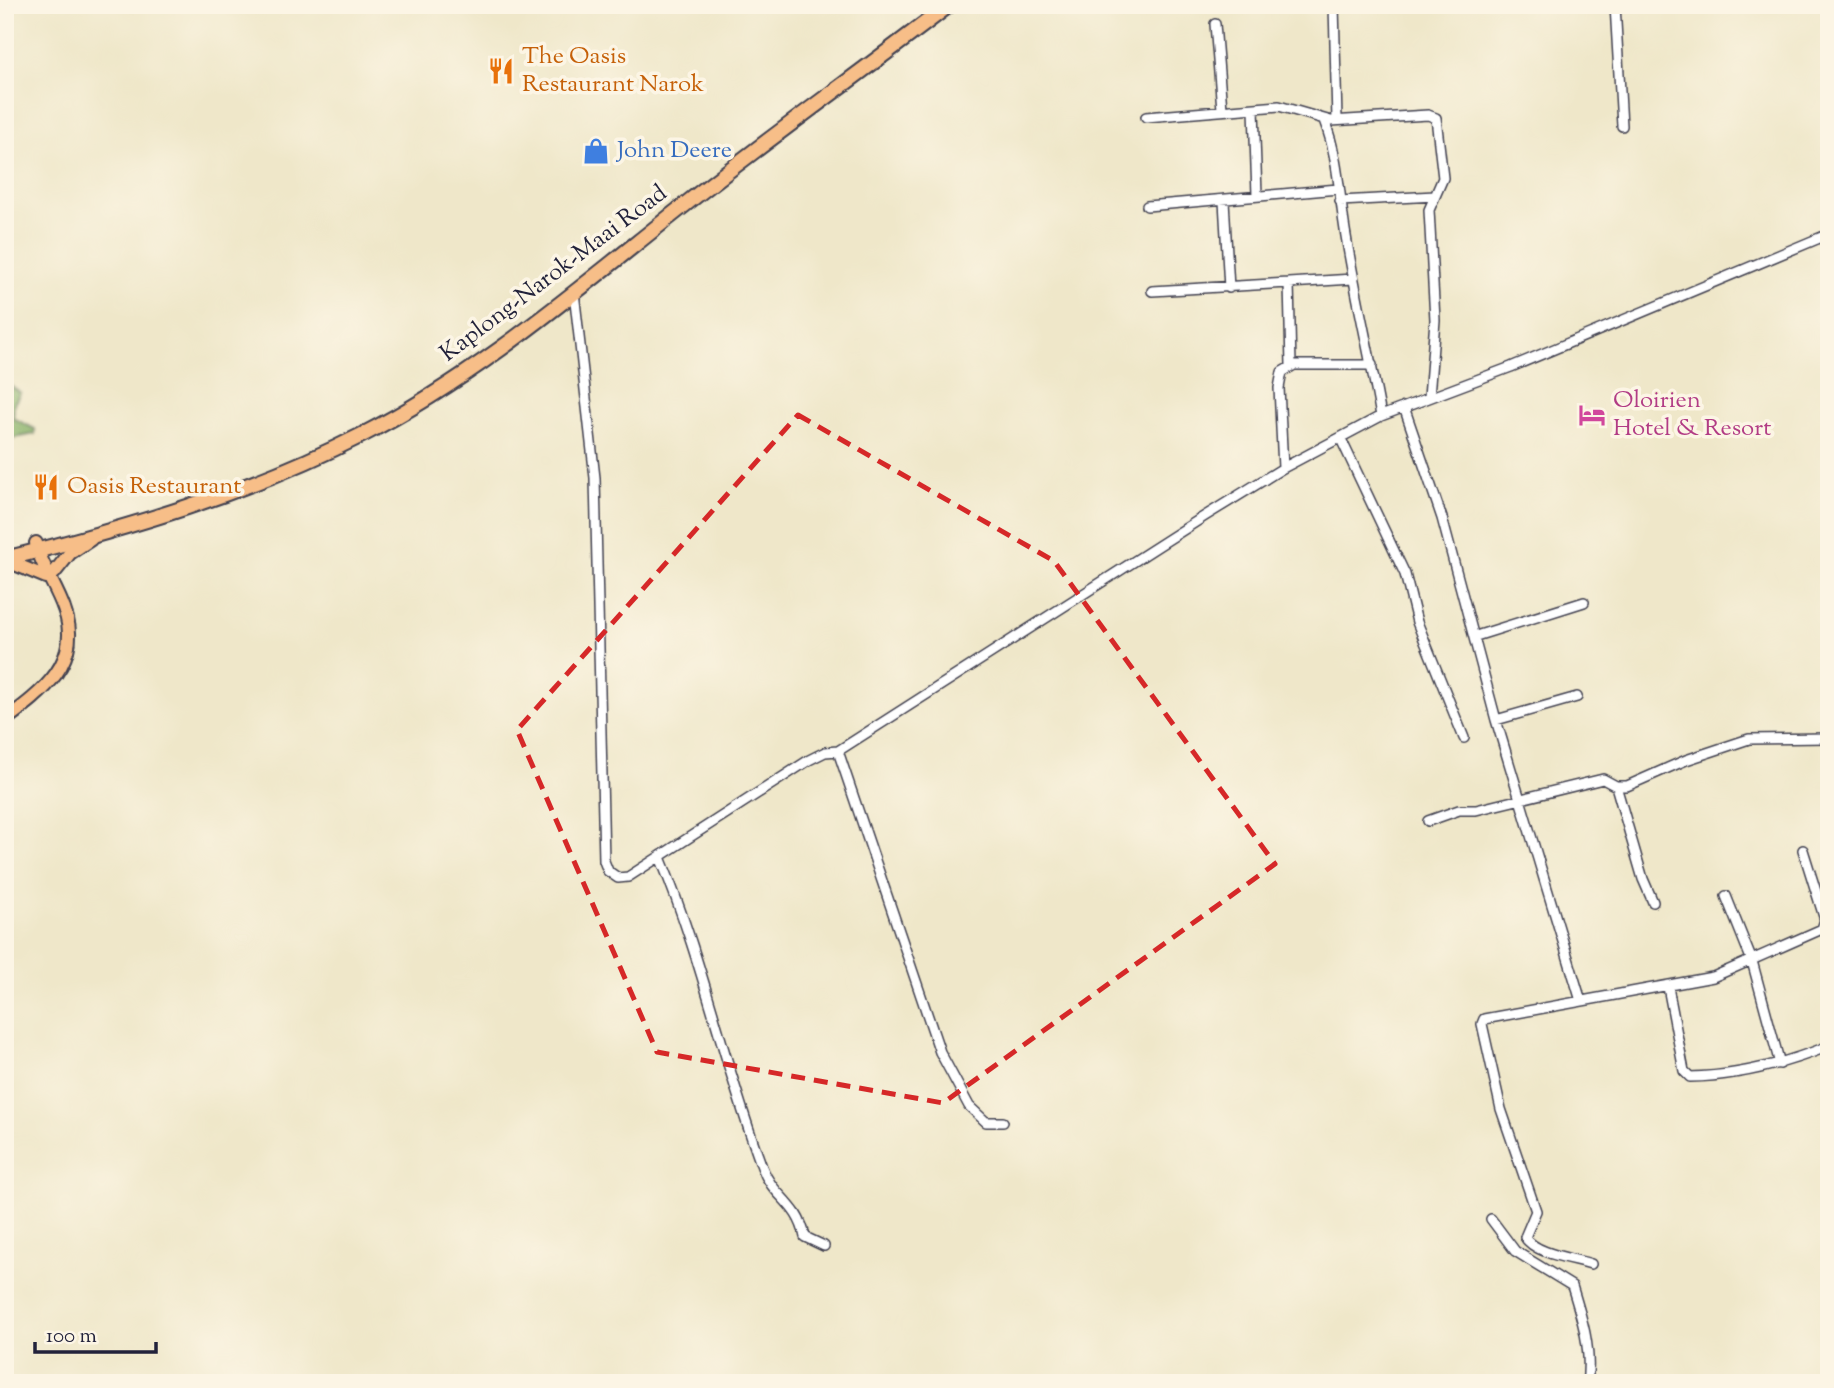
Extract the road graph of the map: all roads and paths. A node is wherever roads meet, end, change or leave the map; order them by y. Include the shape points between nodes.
1 (949, 5) edge
2 (1334, 5) edge
3 (1615, 5) edge
4 (1215, 24) dead end
5 (1222, 109) junction
6 (1254, 109) junction
7 (1146, 117) dead end
8 (1337, 120) junction
9 (1324, 121) junction
10 (1622, 126) dead end
11 (1338, 189) junction
12 (1257, 195) junction
13 (1435, 196) junction
14 (1224, 201) junction
15 (1340, 201) junction
16 (1147, 206) dead end
17 (1829, 234) edge
18 (1353, 279) junction
19 (1289, 283) junction
20 (1229, 288) junction
21 (1152, 291) dead end
22 (574, 292) junction
23 (1372, 365) junction
24 (1291, 366) junction
25 (1429, 397) junction
26 (1404, 407) junction
27 (1381, 416) junction
28 (1341, 439) junction
29 (1283, 468) junction
30 (232, 494) junction
31 (97, 535) junction
32 (41, 546) junction
33 (5, 551) edge
34 (5, 559) edge
35 (51, 579) junction
36 (1584, 602) dead end
37 (1476, 636) junction
38 (1577, 696) dead end
39 (5, 720) edge
40 (1496, 720) junction
41 (1464, 738) dead end
42 (1829, 738) edge
43 (838, 751) junction
44 (1616, 786) junction
45 (1521, 799) junction
46 (1428, 821) dead end
47 (1803, 850) dead end
48 (660, 858) junction
49 (1726, 896) dead end
50 (1653, 902) dead end
51 (1752, 961) junction
52 (1668, 987) junction
53 (1581, 1001) junction
54 (1829, 1046) edge
55 (1780, 1064) junction
56 (1003, 1122) dead end
57 (1491, 1219) dead end
58 (824, 1246) dead end
59 (1591, 1264) dead end
60 (1587, 1383) edge

1 - 22 highway, Kaplong-Narok-Maai Road
2 - 8 street
3 - 10 street
4 - 5 street
5 - 6 street
5 - 7 street
6 - 9 street via 1287,107
6 - 12 street
8 - 9 street
8 - 13 street via 1434,116 1440,126 1443,178
9 - 11 street
11 - 12 street
11 - 15 street
12 - 14 street
13 - 15 street
13 - 25 street via 1429,210 1435,320
14 - 16 street
14 - 20 street
15 - 18 street
17 - 25 street via 1511,368
18 - 19 street
18 - 23 street
19 - 20 street
19 - 24 street
20 - 21 street
22 - 30 highway, Kaplong-Narok-Maai Road via 398,416
22 - 48 street via 595,478 604,861 612,875 623,879
23 - 24 street
23 - 27 street
24 - 29 street via 1279,379
25 - 26 street
26 - 27 street
26 - 37 street
27 - 28 street
28 - 29 street
28 - 41 street via 1405,574 1417,622
29 - 43 street
30 - 31 highway, Kaplong-Narok-Maai Road
30 - 32 highway, Kaplong-Narok-Maai Road via 207,494
31 - 32 highway, Kaplong-Narok-Maai Road
31 - 35 main road via 70,553
32 - 33 highway, Kaplong-Narok-Maai Road
32 - 34 highway, Kaplong-Narok-Maai Road
32 - 35 main road
34 - 35 main road
35 - 39 main road via 69,629 66,657 46,689
36 - 37 street
37 - 40 street
38 - 40 street
40 - 45 street
42 - 44 street via 1749,739 1628,786
43 - 48 street via 809,760
43 - 56 street via 940,1052 969,1106 986,1122
44 - 45 street via 1603,779
44 - 50 street
45 - 46 street via 1459,810
45 - 53 street
47 - 51 street via 1825,920 1822,929
48 - 58 street via 705,980 768,1185 801,1218 805,1237
49 - 51 street
51 - 52 street
51 - 55 street
52 - 53 street
52 - 55 street via 1684,1070 1690,1077 1722,1076
53 - 59 street via 1484,1018 1482,1024 1501,1110 1536,1211 1525,1237 1540,1251
54 - 55 street
57 - 60 street via 1515,1251 1572,1286 1590,1363

